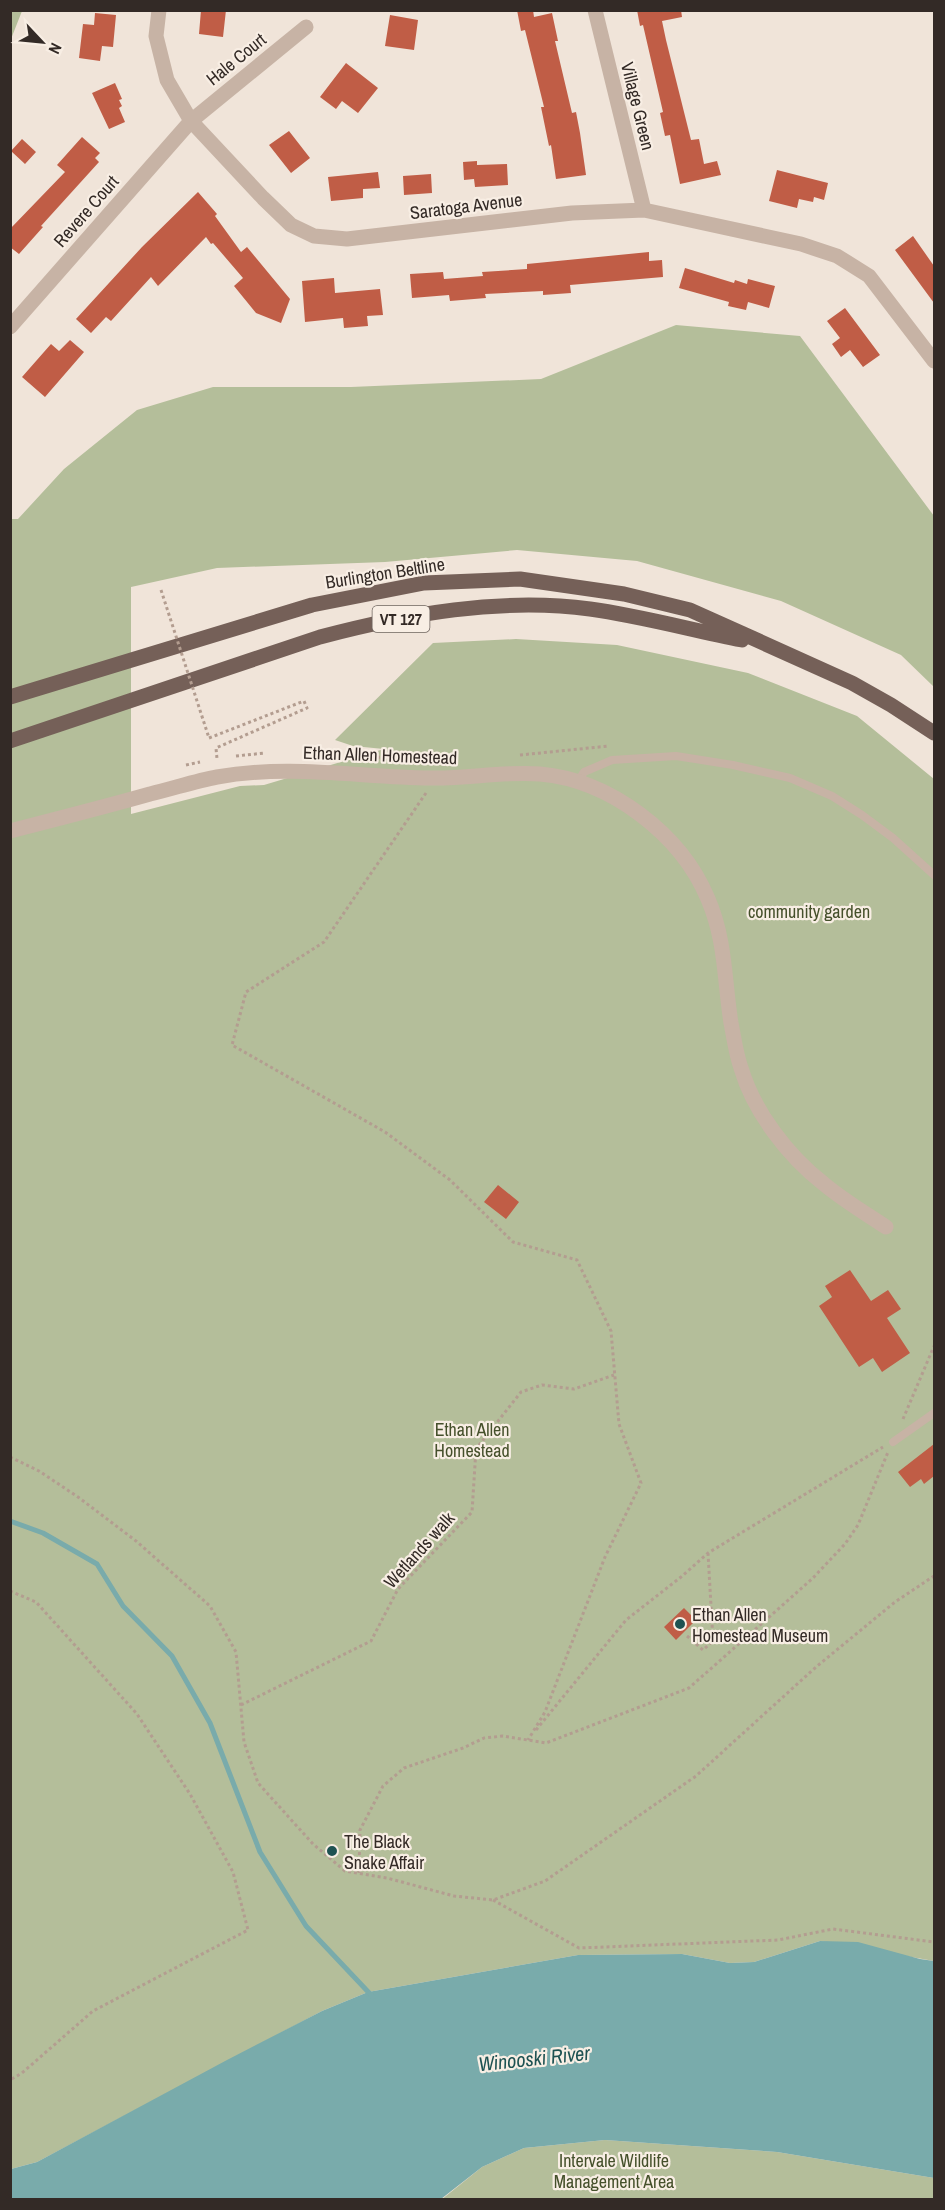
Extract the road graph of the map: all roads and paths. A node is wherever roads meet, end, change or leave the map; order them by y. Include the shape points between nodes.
1 (159, 10) edge
2 (595, 10) edge
3 (306, 27) dead end
4 (191, 121) junction
5 (644, 210) junction
6 (10, 327) edge
7 (934, 362) edge
8 (161, 590) dead end
9 (768, 645) junction
10 (10, 697) edge
11 (934, 733) edge
12 (10, 741) edge
13 (365, 756) dead end
14 (217, 759) dead end
15 (445, 760) dead end
16 (436, 778) junction
17 (577, 783) junction
18 (10, 831) edge
19 (934, 875) edge
20 (886, 1227) dead end
21 (934, 1346) edge
22 (614, 1375) junction
23 (934, 1413) edge
24 (893, 1442) junction
25 (10, 1457) edge
26 (708, 1553) junction
27 (934, 1576) edge
28 (10, 1591) edge
29 (687, 1636) dead end
30 (241, 1705) junction
31 (528, 1740) junction
32 (359, 1873) junction
33 (493, 1900) junction
34 (934, 1942) edge
35 (10, 2080) edge

1 - 4 street, Saratoga Avenue via 156,36 167,80
2 - 5 street, Village Green
3 - 4 street, Hale Court
4 - 5 street, Saratoga Avenue via 291,225 314,236 347,239 572,213
4 - 6 street, Revere Court
5 - 7 street, Saratoga Avenue via 801,244 837,256 869,276
8 - 14 path, bridge via 209,738 304,701 308,708 216,748
9 - 10 main road, Burlington Beltline / VT 127 via 690,610 624,594 520,579 424,583 312,605
9 - 11 main road, Burlington Beltline / VT 127 via 852,683
9 - 12 main road, Burlington Beltline / VT 127 via 588,609 478,608 417,616 320,637
13 - 15 path
16 - 17 street, Ethan Allen Homestead via 512,773 552,776
16 - 18 street, Ethan Allen Homestead via 295,771 218,777
16 - 22 path via 324,942 246,992 232,1045 385,1132 450,1180 513,1242 577,1260 611,1331
17 - 19 lane via 584,772 612,760 676,756 790,778 862,814
17 - 20 street, Ethan Allen Homestead via 611,796 637,812 673,843 697,874 722,937 731,1023 741,1069 760,1111 785,1146 823,1184
21 - 24 path
22 - 30 path, Wetlands walk via 574,1389 542,1384 521,1392 476,1449 472,1512 398,1589 371,1641
22 - 31 path via 619,1424 641,1483 605,1557 545,1712
23 - 24 lane
24 - 26 path
24 - 31 path via 858,1526 845,1544 812,1579 689,1688 546,1743
25 - 30 path via 39,1471 86,1504 210,1605 236,1652
26 - 29 path via 713,1641 703,1650
26 - 31 path via 626,1620
27 - 33 path via 895,1602 816,1667 696,1776 544,1881
28 - 35 path via 36,1602 137,1714 190,1794 233,1872 248,1930 93,2011
30 - 32 path via 243,1742 258,1783 313,1844 345,1871
31 - 32 path via 484,1738 404,1768 383,1786 360,1830
32 - 33 path via 454,1896
33 - 34 path via 579,1948 778,1940 833,1929

